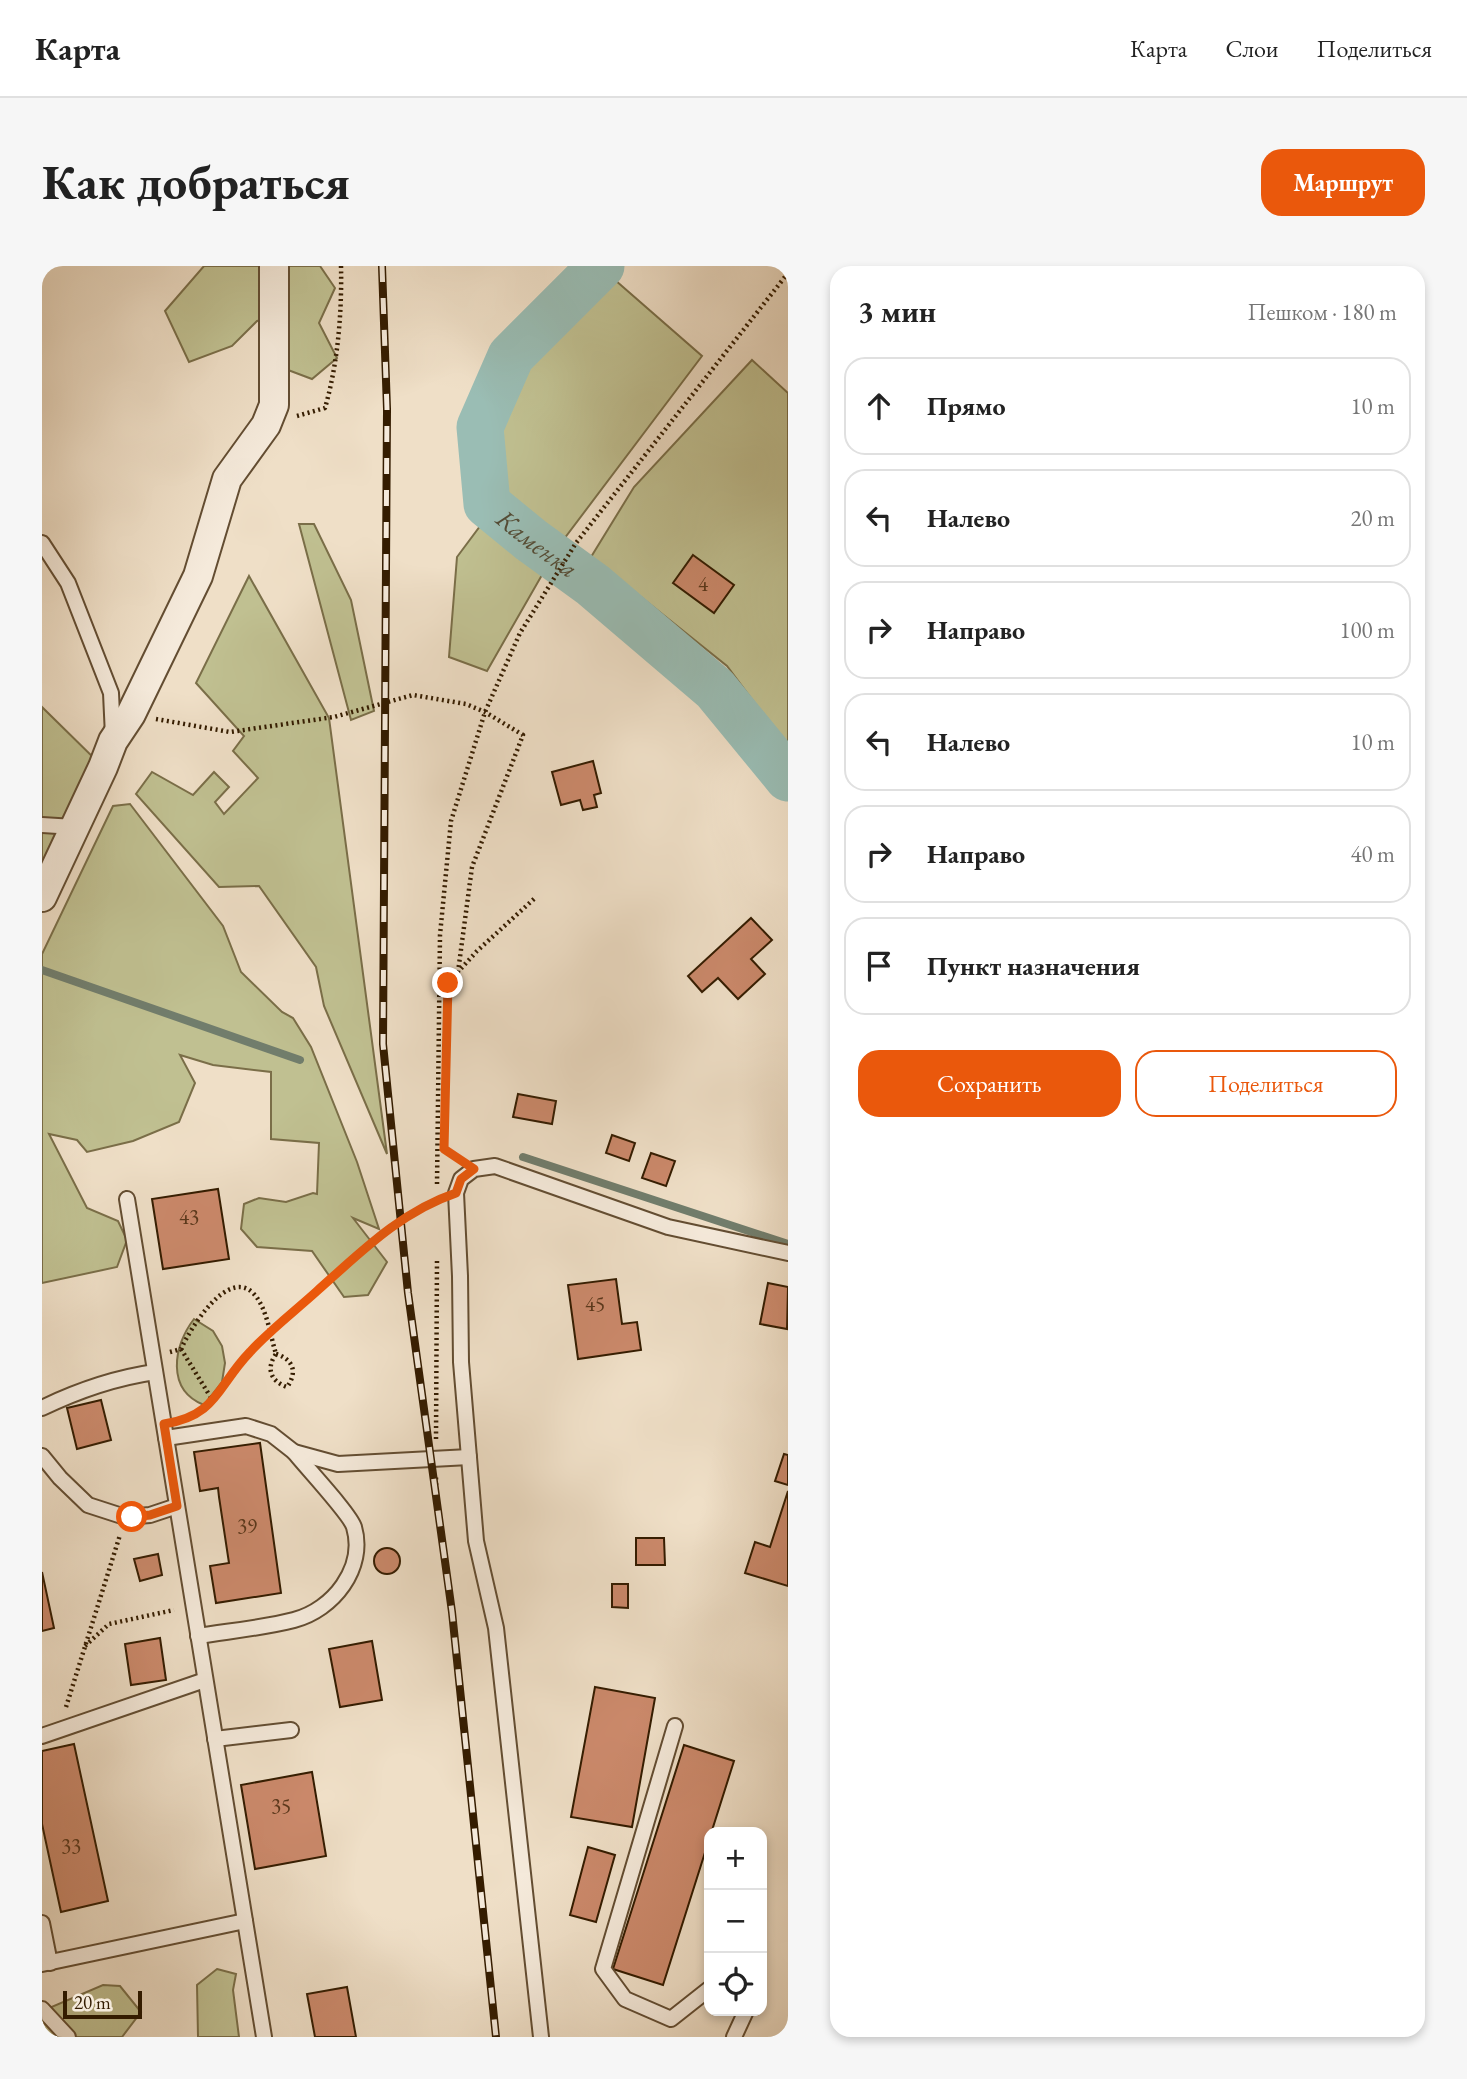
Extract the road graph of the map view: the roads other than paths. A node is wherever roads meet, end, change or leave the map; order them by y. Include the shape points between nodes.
1 (274, 266) edge
2 (42, 543) edge
3 (113, 741) junction
4 (42, 825) edge
5 (74, 827) junction
6 (42, 897) edge
7 (127, 1199) dead end
8 (788, 1253) edge
9 (154, 1365) junction
10 (42, 1408) edge
11 (165, 1431) junction
12 (294, 1452) junction
13 (42, 1456) edge
14 (469, 1457) junction
15 (177, 1506) junction
16 (198, 1636) junction
17 (205, 1680) junction
18 (675, 1726) dead end
19 (291, 1730) dead end
20 (46, 1734) edge
21 (215, 1738) junction
22 (245, 1921) junction
23 (42, 1923) edge
24 (46, 1964) edge
25 (704, 1993) edge
26 (42, 2009) edge
27 (744, 2016) edge
28 (68, 2037) edge
29 (264, 2037) edge
30 (541, 2037) edge
31 (734, 2037) edge

1 - 3 street via 274,405 266,425 227,480 198,576 131,714
2 - 3 lane via 68,583 111,693
3 - 5 street
4 - 5 lane
5 - 6 street
7 - 9 lane
8 - 14 lane via 668,1227 495,1166 474,1169 461,1179 456,1193
9 - 10 lane via 76,1391
9 - 11 lane
11 - 12 lane via 246,1426 271,1434
11 - 15 lane
12 - 14 lane via 338,1464
12 - 16 lane via 354,1525 358,1550 351,1577 326,1604 296,1620
13 - 15 lane via 88,1505 125,1517
14 - 30 lane via 476,1541 496,1628
15 - 16 lane
16 - 17 lane
17 - 20 lane
17 - 21 lane
18 - 25 lane via 603,1969 625,1999 671,2019
19 - 21 lane
21 - 22 lane
22 - 24 lane
22 - 29 lane
23 - 24 lane
26 - 28 lane
27 - 31 lane

